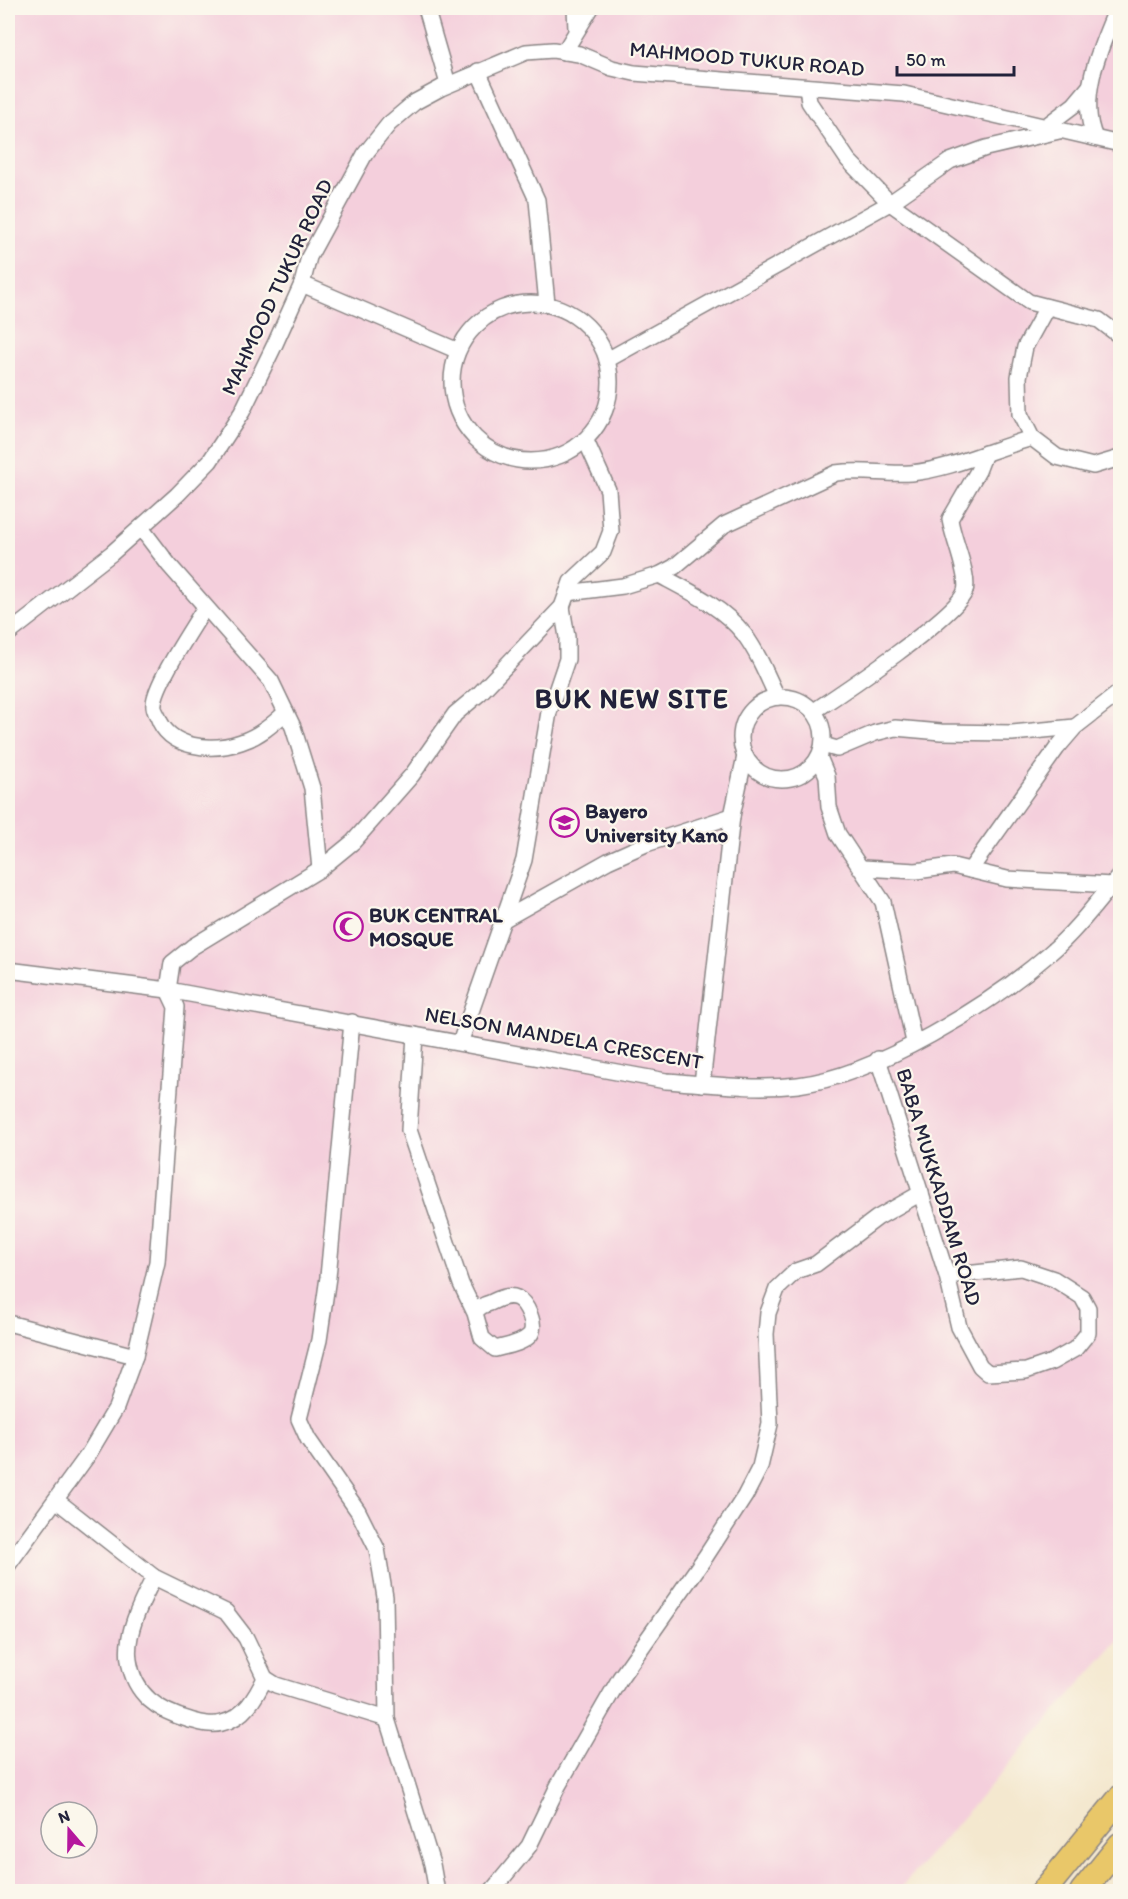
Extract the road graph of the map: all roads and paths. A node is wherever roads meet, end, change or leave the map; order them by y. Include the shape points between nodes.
1 (426, 8) edge
2 (574, 8) edge
3 (591, 8) edge
4 (1117, 8) edge
5 (576, 29) junction
6 (564, 52) junction
7 (478, 71) junction
8 (448, 84) junction
9 (1090, 86) junction
10 (807, 87) junction
11 (1046, 126) junction
12 (1063, 130) junction
13 (1095, 138) junction
14 (1120, 144) edge
15 (890, 203) junction
16 (302, 284) junction
17 (547, 304) junction
18 (1047, 307) junction
19 (1120, 336) edge
20 (456, 351) junction
21 (607, 360) junction
22 (1032, 438) junction
23 (585, 441) junction
24 (985, 453) junction
25 (1120, 458) edge
26 (141, 528) junction
27 (659, 575) junction
28 (565, 600) junction
29 (205, 607) junction
30 (8, 634) edge
31 (1120, 692) edge
32 (777, 697) junction
33 (814, 711) junction
34 (286, 712) junction
35 (1075, 727) junction
36 (821, 751) junction
37 (745, 756) junction
38 (732, 816) junction
39 (862, 868) junction
40 (320, 870) junction
41 (970, 870) junction
42 (1116, 880) edge
43 (503, 920) junction
44 (8, 970) edge
45 (168, 990) junction
46 (352, 1023) junction
47 (415, 1035) junction
48 (914, 1042) junction
49 (460, 1043) junction
50 (878, 1059) junction
51 (702, 1084) junction
52 (921, 1193) junction
53 (947, 1276) junction
54 (475, 1313) dead end
55 (8, 1323) edge
56 (135, 1356) junction
57 (56, 1500) junction
58 (8, 1565) edge
59 (154, 1577) junction
60 (265, 1678) junction
61 (387, 1719) junction
62 (1120, 1798) edge
63 (1120, 1845) edge
64 (437, 1892) edge
65 (491, 1892) edge
66 (1043, 1892) edge
67 (1082, 1892) edge

1 - 8 street
2 - 5 street
3 - 5 street
4 - 9 street
5 - 6 street
6 - 7 street, MAHMOOD TUKUR ROAD via 526,52
6 - 10 street, MAHMOOD TUKUR ROAD via 634,73
7 - 8 street, MAHMOOD TUKUR ROAD
7 - 17 street via 537,200
8 - 16 street, MAHMOOD TUKUR ROAD via 415,102 389,124 365,154 309,257
9 - 11 street via 1074,105
9 - 13 street via 1089,116
10 - 11 street, MAHMOOD TUKUR ROAD via 904,93
10 - 15 street via 809,102 848,160
11 - 12 street, MAHMOOD TUKUR ROAD
12 - 13 street, MAHMOOD TUKUR ROAD
12 - 15 street via 986,148 950,161
13 - 14 street, MAHMOOD TUKUR ROAD
15 - 18 street via 1029,302
15 - 21 street
16 - 20 street
16 - 26 street, MAHMOOD TUKUR ROAD via 242,412 210,461
17 - 20 street via 522,303 497,310 476,324
17 - 21 street via 570,313 590,328
18 - 19 street via 1099,320
18 - 22 street via 1025,347 1019,377 1020,414
20 - 23 street via 451,392 458,416 472,437 492,452 515,461 540,462 564,455
21 - 23 street via 610,398 601,421
22 - 24 street
22 - 25 street via 1057,457 1093,466
23 - 28 street via 608,490 611,531 603,552 571,582
24 - 27 street via 911,473 836,473 724,525
24 - 33 street via 950,519 966,584 960,600 893,656
26 - 29 street
26 - 30 street, MAHMOOD TUKUR ROAD
27 - 28 street
27 - 32 street via 722,611 758,655
28 - 40 street via 480,693 455,714 412,775 353,842
28 - 43 street via 567,659 549,712 524,860
29 - 34 street via 271,681
29 - 34 street via 160,685 153,705 161,726 174,740 218,746 240,742 267,730
31 - 35 street
32 - 33 street via 802,701
32 - 37 street via 764,700 746,718 741,730
33 - 36 street via 823,732
34 - 40 street via 312,788
35 - 36 street via 977,733 896,728
35 - 41 street
36 - 37 street via 811,767 788,779 762,774
36 - 39 street via 829,807 838,834
37 - 38 street
38 - 43 street via 646,844 608,861
38 - 51 street
39 - 41 street via 916,870 953,866
39 - 48 street via 883,902
40 - 45 street via 192,947 172,963
41 - 42 street via 1007,879
42 - 48 street, NELSON MANDELA CRESCENT via 1052,952 963,1017
43 - 49 street
44 - 45 street, NELSON MANDELA CRESCENT
45 - 46 street, NELSON MANDELA CRESCENT
45 - 56 street via 176,1007 157,1262
46 - 47 street, NELSON MANDELA CRESCENT
46 - 61 street via 328,1277 319,1340 299,1419 308,1439 358,1511 377,1549 385,1597
47 - 49 street, NELSON MANDELA CRESCENT
47 - 54 street via 409,1130 461,1284
48 - 50 street, NELSON MANDELA CRESCENT
49 - 51 street, NELSON MANDELA CRESCENT via 666,1081
50 - 51 street, NELSON MANDELA CRESCENT via 798,1085
50 - 52 street, BABA MUKKADDAM ROAD
52 - 53 street, BABA MUKKADDAM ROAD
52 - 65 street via 877,1218 816,1264 795,1271 777,1288 767,1324 770,1424 760,1467 727,1526 620,1678 558,1785 529,1846
53 - 53 street, BABA MUKKADDAM ROAD via 959,1327 980,1366 988,1373 1026,1371 1052,1362 1075,1349 1088,1333 1090,1319 1082,1297 1054,1279 1021,1268
55 - 56 street
56 - 57 street via 116,1408
57 - 58 street
57 - 59 street
59 - 60 street via 226,1612 246,1638
59 - 60 street via 134,1624 128,1658 133,1680 151,1703 209,1725 224,1723 249,1706
60 - 61 street via 276,1685
61 - 64 street
62 - 66 main road
63 - 67 main road

